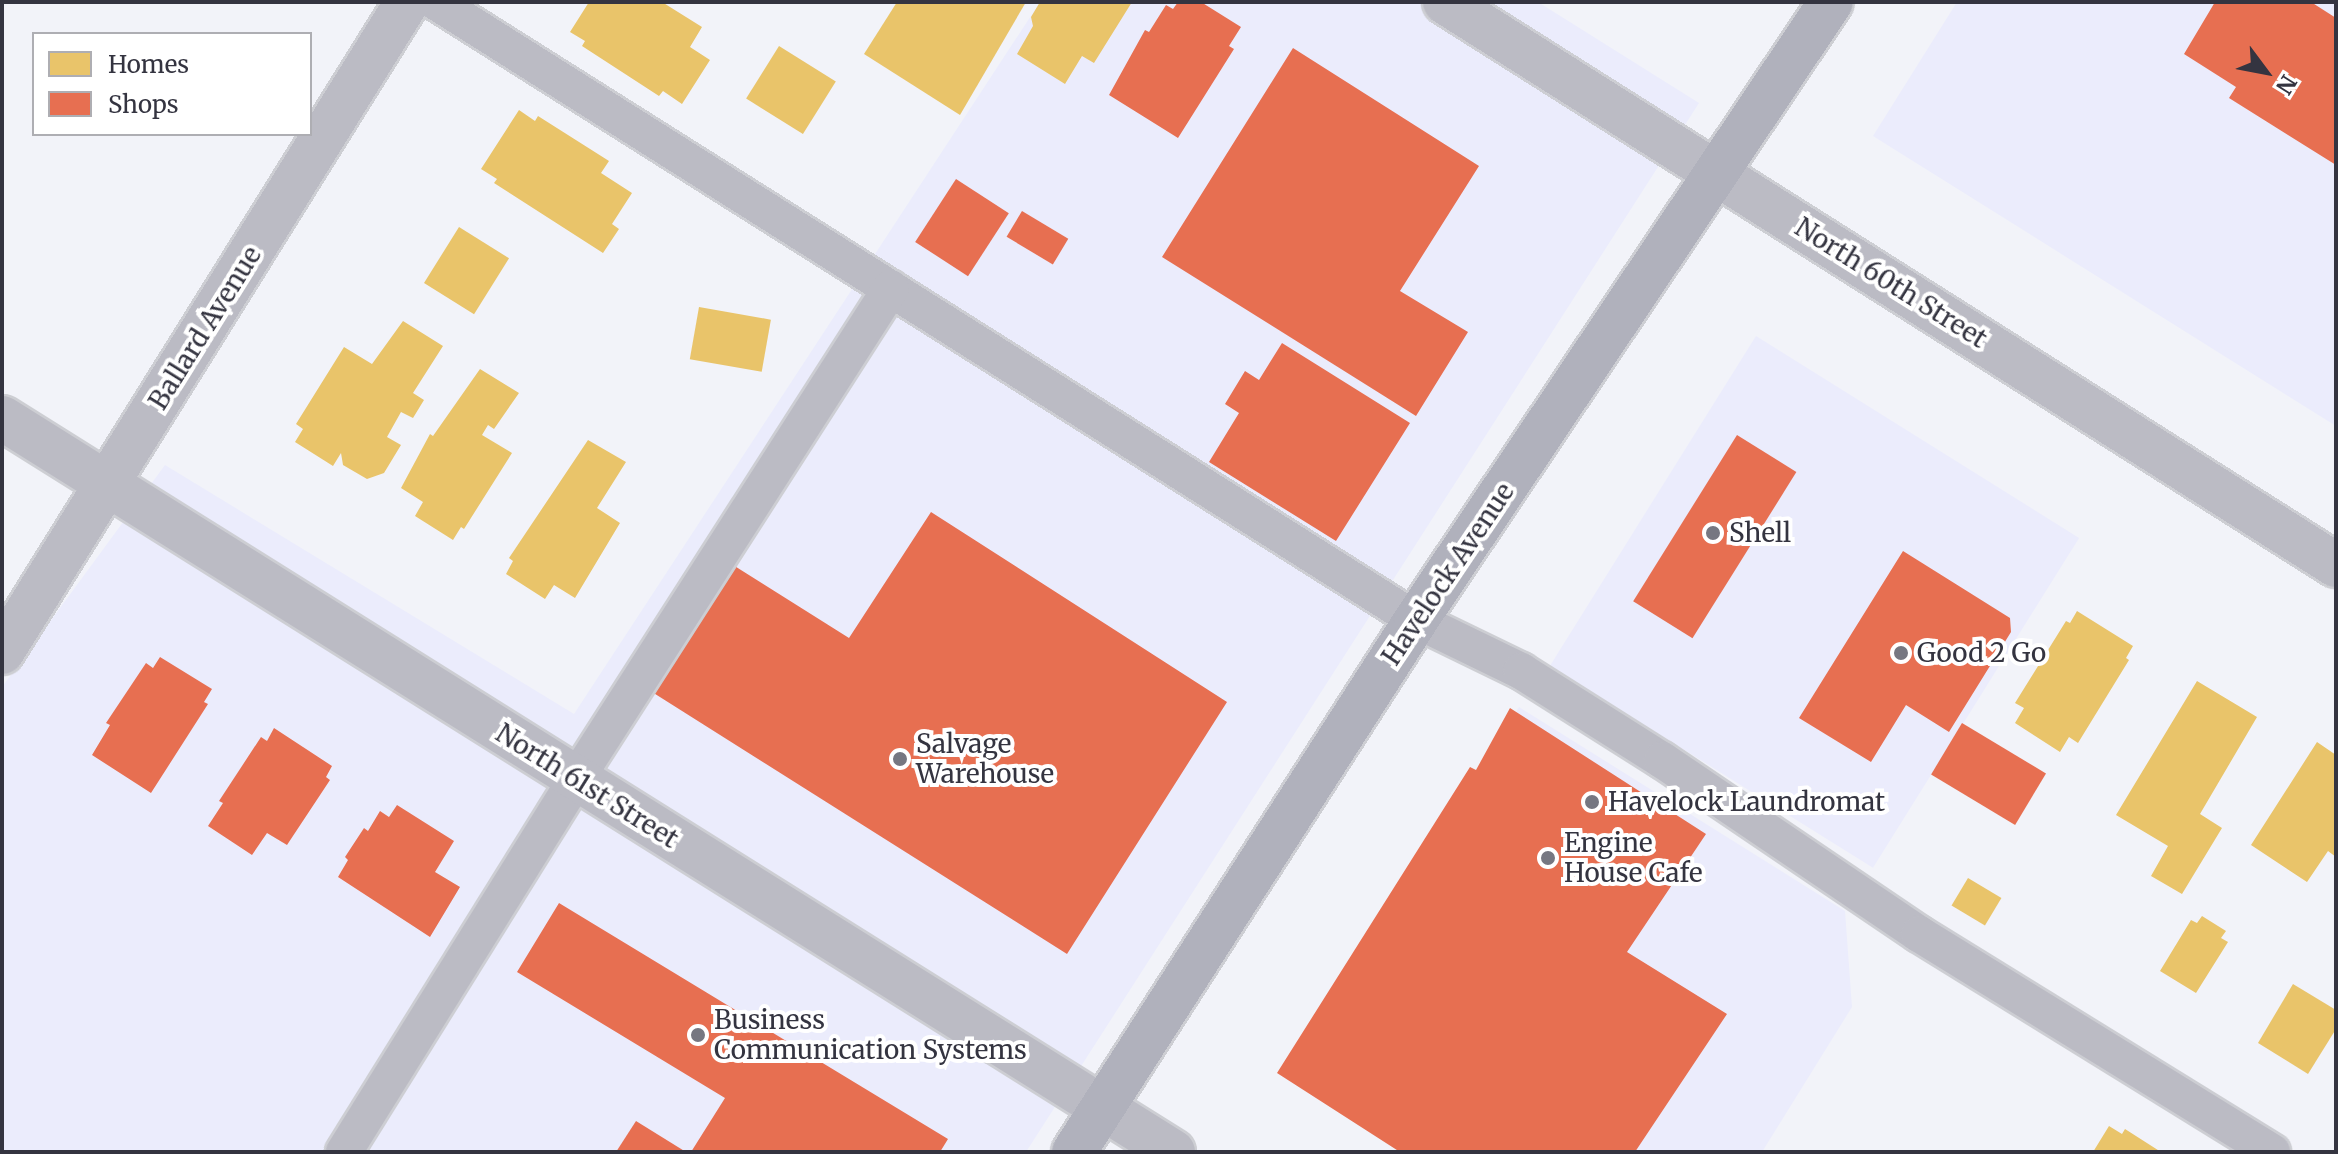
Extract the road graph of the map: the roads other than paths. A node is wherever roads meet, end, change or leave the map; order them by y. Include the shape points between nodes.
1 (407, 2) edge
2 (436, 2) edge
3 (1445, 2) edge
4 (1831, 2) edge
5 (1719, 173) junction
6 (891, 288) junction
7 (2, 418) edge
8 (107, 485) junction
9 (2336, 565) edge
10 (1416, 620) junction
11 (2, 652) edge
12 (576, 779) junction
13 (1102, 1108) junction
14 (344, 1152) edge
15 (1074, 1152) edge
16 (1173, 1152) edge
17 (2272, 1152) edge

1 - 8 street, Ballard Avenue
2 - 6 lane
3 - 5 street, North 60th Street
4 - 5 main road, Havelock Avenue
5 - 9 street, North 60th Street
5 - 10 main road, Havelock Avenue
6 - 10 lane
6 - 12 lane
7 - 8 street, North 61st Street
8 - 11 street, Ballard Avenue
8 - 12 street, North 61st Street
10 - 13 main road, Havelock Avenue
10 - 17 lane via 1521,671 1919,934
12 - 13 street, North 61st Street
12 - 14 lane
13 - 15 main road, Havelock Avenue
13 - 16 street, North 61st Street

